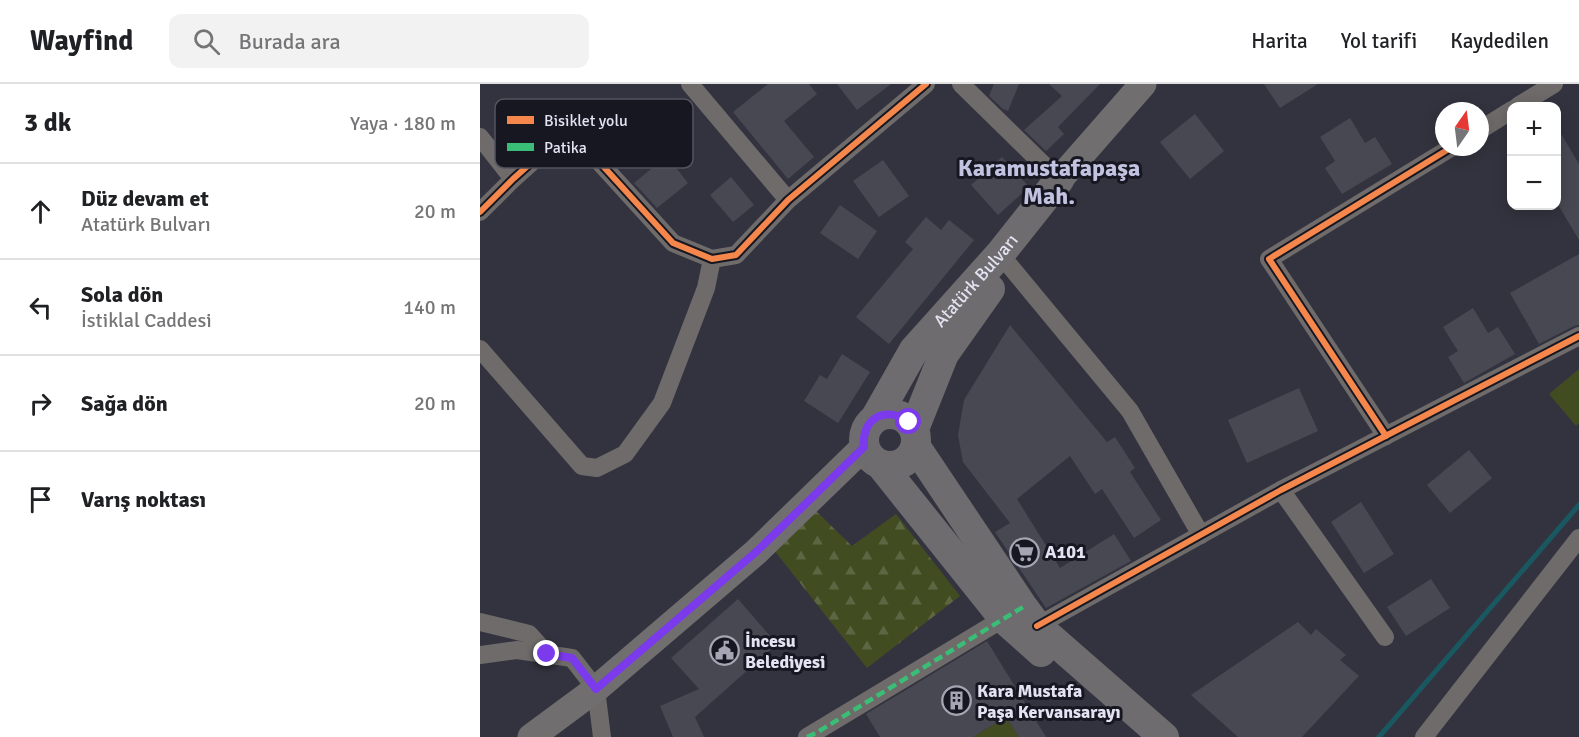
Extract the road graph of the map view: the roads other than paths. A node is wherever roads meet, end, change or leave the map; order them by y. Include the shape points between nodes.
1 (690, 84) edge
2 (926, 84) edge
3 (961, 84) edge
4 (1143, 84) edge
5 (1554, 84) edge
6 (1525, 102) edge
7 (1507, 113) edge
8 (1489, 124) edge
9 (480, 137) edge
10 (495, 156) edge
11 (1437, 156) edge
12 (505, 168) edge
13 (525, 168) edge
14 (605, 168) edge
15 (513, 178) junction
16 (1059, 180) junction
17 (788, 200) junction
18 (480, 212) edge
19 (712, 258) junction
20 (1004, 259) junction
21 (1579, 336) edge
22 (480, 349) edge
23 (876, 417) junction
24 (1386, 436) junction
25 (915, 438) junction
26 (873, 456) junction
27 (1281, 490) junction
28 (1201, 535) junction
29 (1579, 538) edge
30 (1021, 617) junction
31 (480, 622) edge
32 (1384, 637) dead end
33 (547, 654) junction
34 (480, 655) edge
35 (596, 689) junction
36 (814, 736) edge
37 (531, 737) edge
38 (602, 737) edge
39 (1135, 737) edge
40 (1164, 737) edge
41 (1424, 737) edge

1 - 17 street
2 - 17 street
3 - 16 street
4 - 16 main road
5 - 6 street
7 - 8 street
9 - 10 street
11 - 24 street via 1269,259
12 - 15 street
13 - 15 street
14 - 19 street via 673,243
15 - 18 street
16 - 20 main road, Atatürk Bulvarı
17 - 19 street via 736,255
19 - 22 street via 706,288 662,403 625,454 597,468 582,465
20 - 23 main road, Atatürk Bulvarı via 914,350
20 - 25 main road, Atatürk Bulvarı via 944,354
20 - 28 street via 1130,411
21 - 24 street
23 - 25 main road via 902,417 909,422
23 - 26 main road, Atatürk Bulvarı via 863,438
24 - 27 street
25 - 26 main road, Atatürk Bulvarı via 912,455 898,465 890,467
25 - 30 main road
26 - 30 main road
26 - 35 main road
27 - 28 street
27 - 32 street
28 - 30 street
29 - 41 street
30 - 36 street
30 - 39 main road
30 - 40 main road
31 - 33 street via 529,634
33 - 34 street via 517,650
33 - 35 street via 572,658
35 - 37 main road
35 - 38 street

